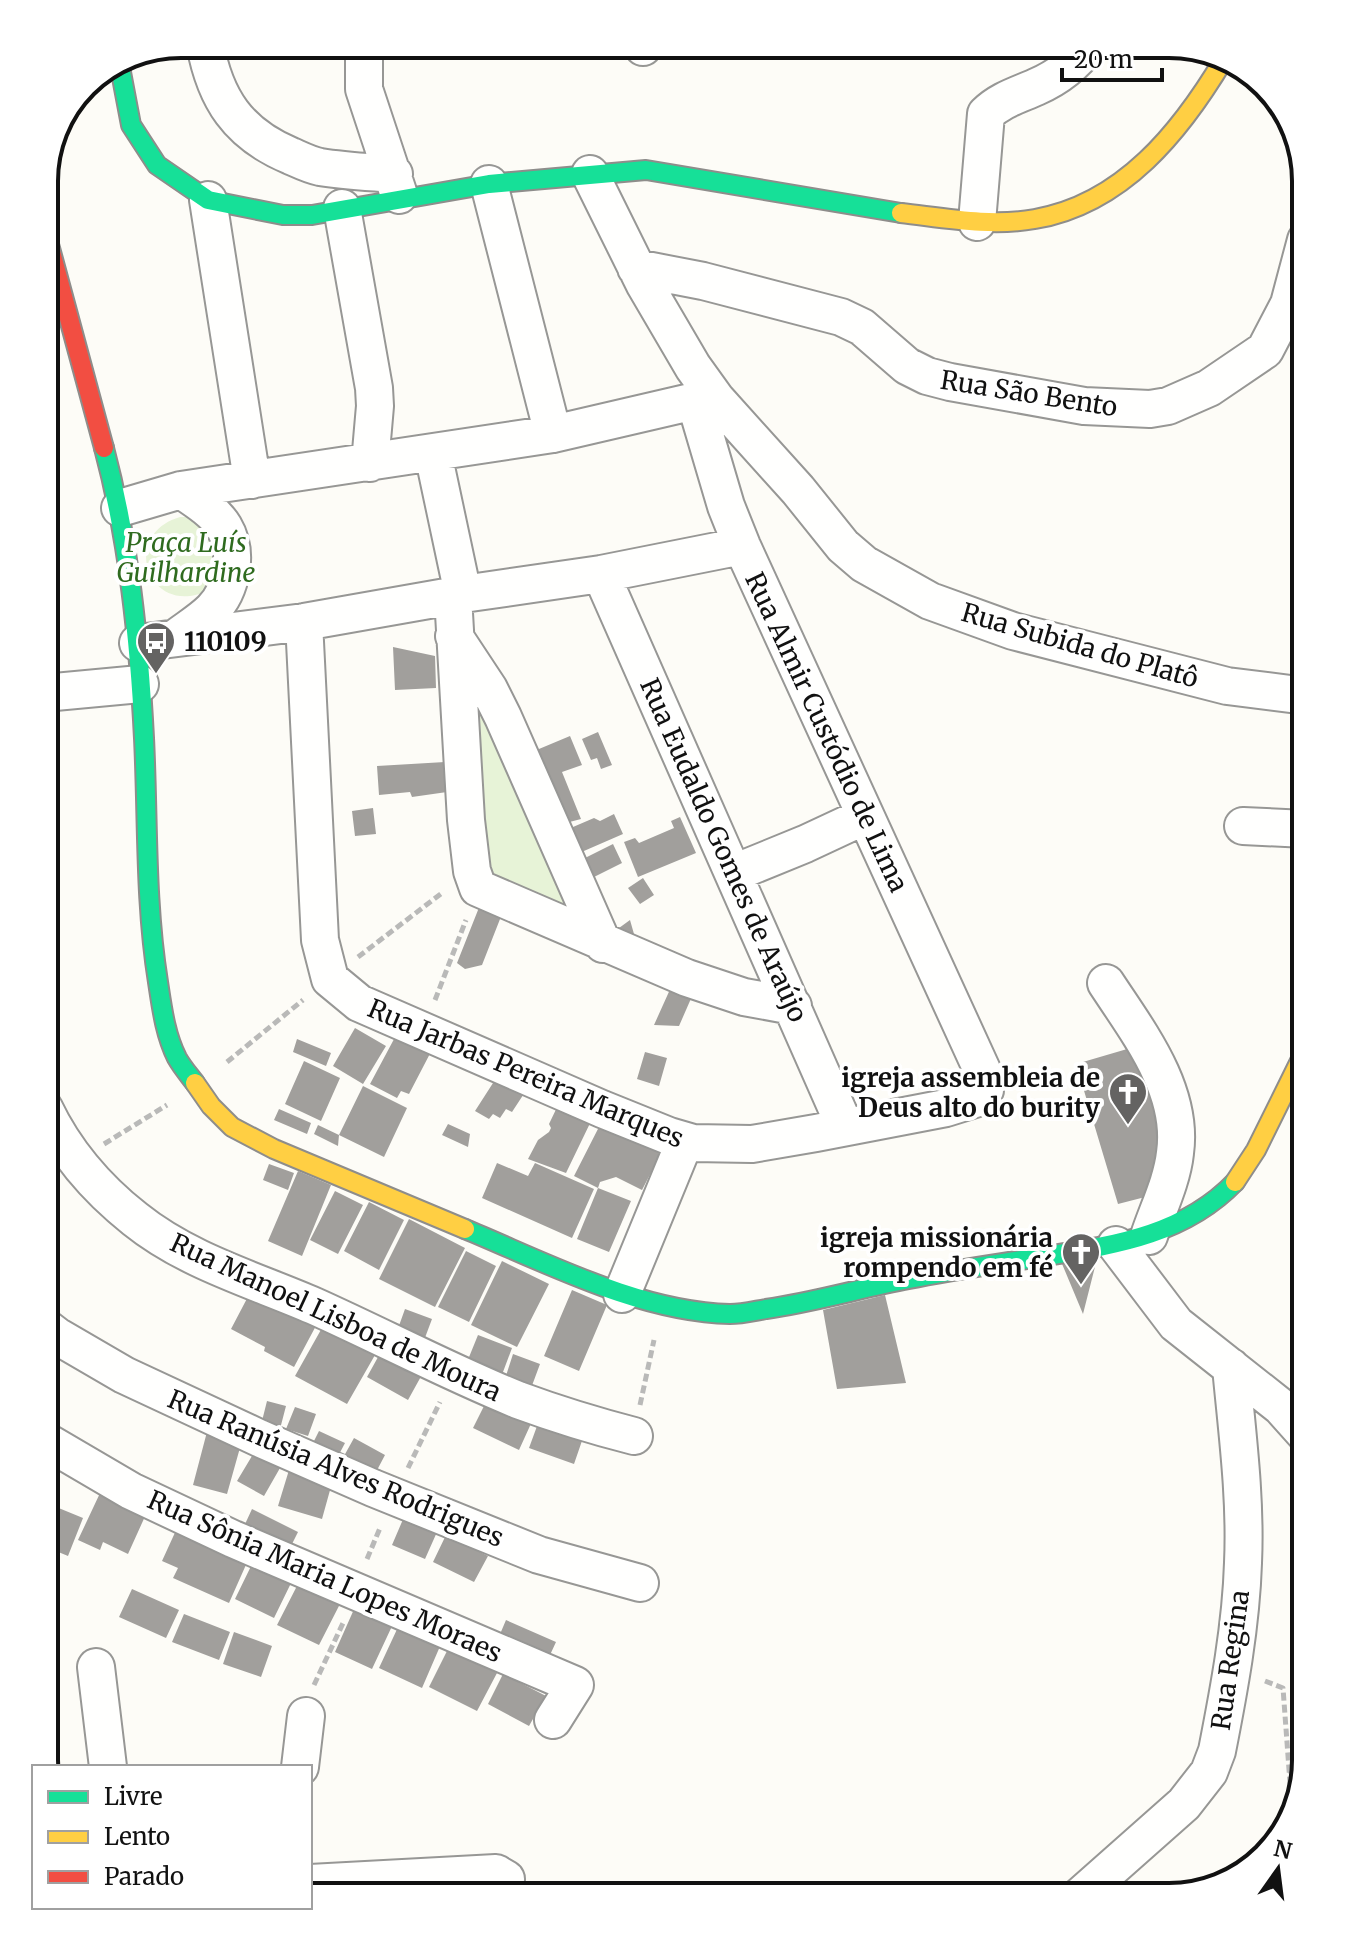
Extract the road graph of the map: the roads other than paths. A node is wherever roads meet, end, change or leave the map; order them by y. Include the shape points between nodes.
1 (209, 58) edge
2 (364, 58) edge
3 (1080, 58) edge
4 (1218, 68) edge
5 (121, 74) edge
6 (590, 174) junction
7 (489, 184) junction
8 (397, 187) junction
9 (208, 200) junction
10 (342, 208) junction
11 (977, 222) junction
12 (636, 268) junction
13 (58, 278) edge
14 (1292, 293) edge
15 (706, 400) junction
16 (553, 434) junction
17 (433, 453) junction
18 (370, 463) junction
19 (252, 480) junction
20 (181, 490) junction
21 (120, 508) junction
22 (742, 546) junction
23 (601, 574) junction
24 (458, 595) junction
25 (304, 622) junction
26 (453, 635) junction
27 (156, 642) junction
28 (140, 684) junction
29 (58, 692) edge
30 (1292, 694) edge
31 (865, 816) junction
32 (1243, 826) dead end
33 (1292, 828) edge
34 (734, 873) junction
35 (603, 944) junction
36 (1106, 983) dead end
37 (793, 1006) junction
38 (1292, 1072) edge
39 (985, 1090) joint
40 (845, 1127) junction
41 (58, 1131) edge
42 (685, 1141) junction
43 (1132, 1240) junction
44 (622, 1294) junction
45 (58, 1335) edge
46 (1231, 1367) junction
47 (1292, 1418) edge
48 (634, 1436) road end
49 (58, 1448) edge
50 (640, 1583) dead end
51 (96, 1667) dead end
52 (306, 1716) road end
53 (553, 1720) dead end
54 (108, 1765) edge
55 (300, 1765) edge
56 (312, 1883) edge
57 (502, 1883) edge
58 (1095, 1883) edge

1 - 8 street via 218,92 254,137 316,166
2 - 8 street via 364,89
3 - 11 street via 986,114
4 - 11 street via 1156,153 1107,191 1059,214
5 - 9 street via 131,125 157,165
6 - 7 street
6 - 11 street via 671,173 796,198
6 - 12 street, Rua Subida do Platô
7 - 8 street
7 - 16 street
8 - 10 street
9 - 10 street via 283,215
9 - 19 street
10 - 18 street via 374,388
12 - 14 street, Rua São Bento via 841,317 862,327 907,366 950,382 1084,406 1150,409 1209,388 1265,350
12 - 15 street, Rua Subida do Platô
13 - 21 street
15 - 16 street
15 - 22 street via 726,506
15 - 30 street, Rua Subida do Platô via 798,490 843,546 902,587 1013,631 1227,686
16 - 17 street
17 - 18 street
17 - 24 street
18 - 19 street
19 - 20 street
20 - 21 street
20 - 27 street via 224,527 231,569 223,596 212,610
21 - 27 street
22 - 23 street, Rua Almir Custódio de Lima
22 - 31 street, Rua Almir Custódio de Lima
23 - 24 street, Rua Almir Custódio de Lima
23 - 34 street, Rua Eudaldo Gomes de Araújo
24 - 25 street, Rua Almir Custódio de Lima
24 - 26 street
25 - 27 street, Rua Almir Custódio de Lima
25 - 42 street, Rua Jarbas Pereira Marques via 320,940 330,979 359,1003
26 - 35 street via 503,717
26 - 35 street via 462,782 475,879
27 - 28 street
28 - 29 street
28 - 44 street via 156,978 170,1045 196,1088 232,1127 274,1149
31 - 34 street
31 - 39 street, Rua Almir Custódio de Lima via 982,1070
32 - 33 street
34 - 37 street, Rua Eudaldo Gomes de Araújo
35 - 37 street via 724,991
36 - 43 street via 1160,1070 1174,1116 1174,1161
37 - 40 street, Rua Eudaldo Gomes de Araújo
38 - 43 street via 1248,1165 1229,1189 1202,1212
39 - 40 street, Rua Jarbas Pereira Marques via 978,1098 946,1108
40 - 42 street, Rua Jarbas Pereira Marques via 752,1144
41 - 48 street, Rua Manoel Lisboa de Moura via 96,1184 136,1221 172,1244 519,1400
42 - 44 street
43 - 44 street via 731,1314
43 - 46 street via 1176,1324
45 - 50 street, Rua Ranúsia Alves Rodrigues via 124,1375 395,1497 539,1555
46 - 47 street
46 - 58 street, Rua Regina via 1244,1560 1219,1738 1209,1772 1184,1804
49 - 53 street, Rua Sônia Maria Lopes Moraes via 131,1491 233,1539 575,1685
51 - 54 street
52 - 55 street
56 - 57 street via 496,1873

